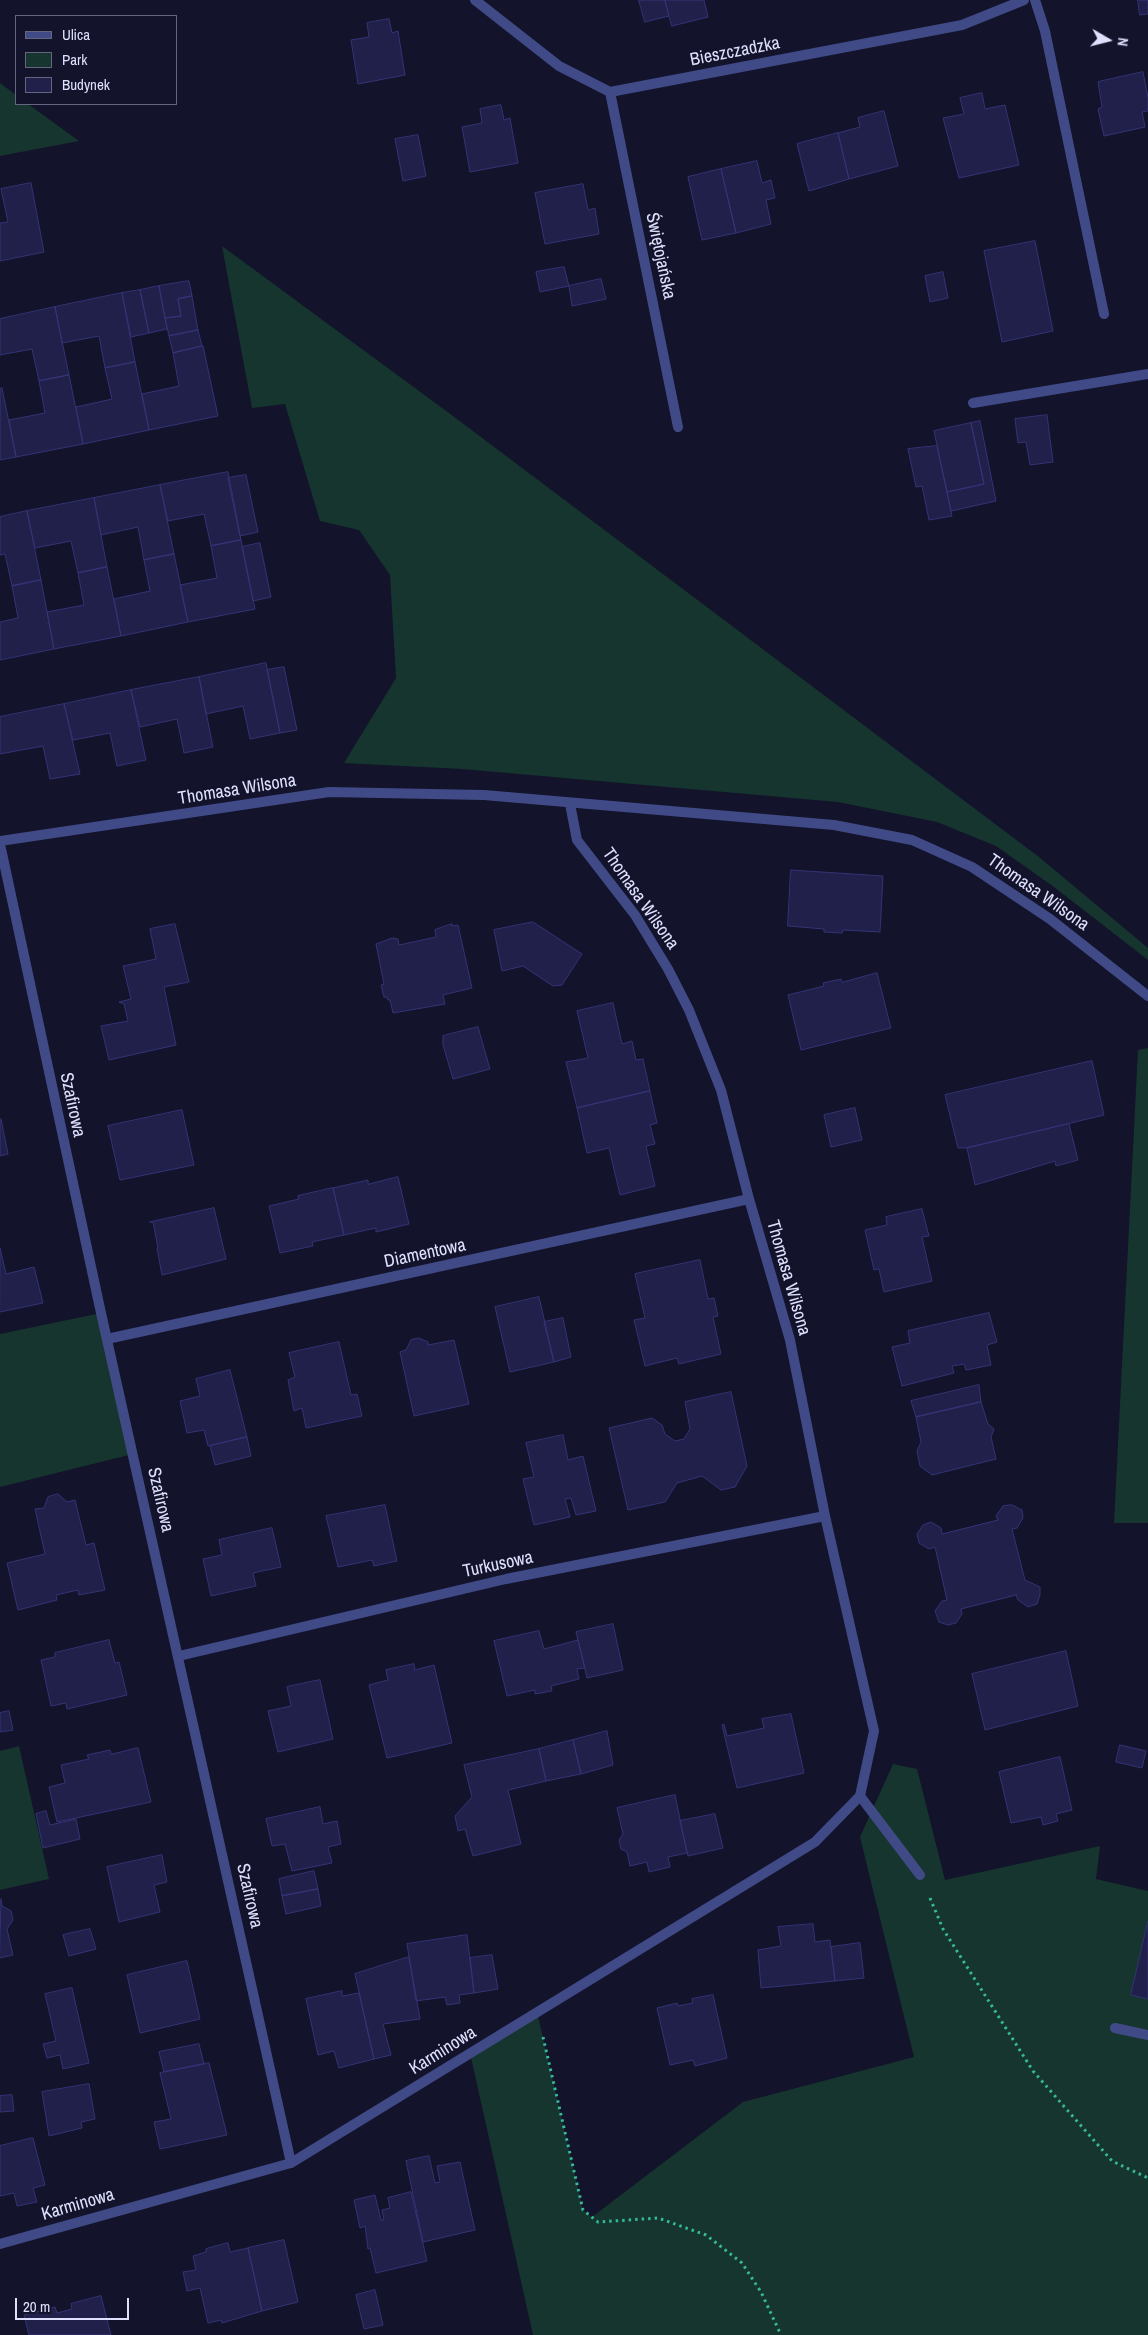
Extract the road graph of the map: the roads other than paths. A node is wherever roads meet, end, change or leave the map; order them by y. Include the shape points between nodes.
1 (475, 0) edge
2 (1024, 0) edge
3 (1035, 0) edge
4 (610, 92) junction
5 (1104, 314) dead end
6 (1148, 374) edge
7 (973, 403) dead end
8 (678, 428) dead end
9 (570, 804) junction
10 (0, 843) edge
11 (1148, 996) edge
12 (749, 1200) junction
13 (107, 1338) junction
14 (825, 1516) junction
15 (179, 1656) junction
16 (860, 1796) junction
17 (920, 1874) road end
18 (1115, 2028) dead end
19 (1148, 2035) edge
20 (291, 2163) junction
21 (0, 2244) edge

1 - 4 street via 559,66
2 - 4 street, Bieszczadzka via 962,25
3 - 5 street via 1045,31
4 - 8 street, Świętojańska
6 - 7 street
9 - 10 street, Thomasa Wilsona via 484,795 329,792
9 - 11 street, Thomasa Wilsona via 834,825 912,840 980,872 1050,919
9 - 12 street, Thomasa Wilsona via 577,840 635,916 690,1010 721,1090
10 - 13 street, Szafirowa
12 - 13 street, Diamentowa
12 - 14 street, Thomasa Wilsona via 790,1340
13 - 15 street, Szafirowa
14 - 15 street, Turkusowa via 506,1579
14 - 16 street, Thomasa Wilsona via 874,1731
15 - 20 street, Szafirowa
16 - 17 street
16 - 20 street, Karminowa via 815,1842
18 - 19 street
20 - 21 street, Karminowa

